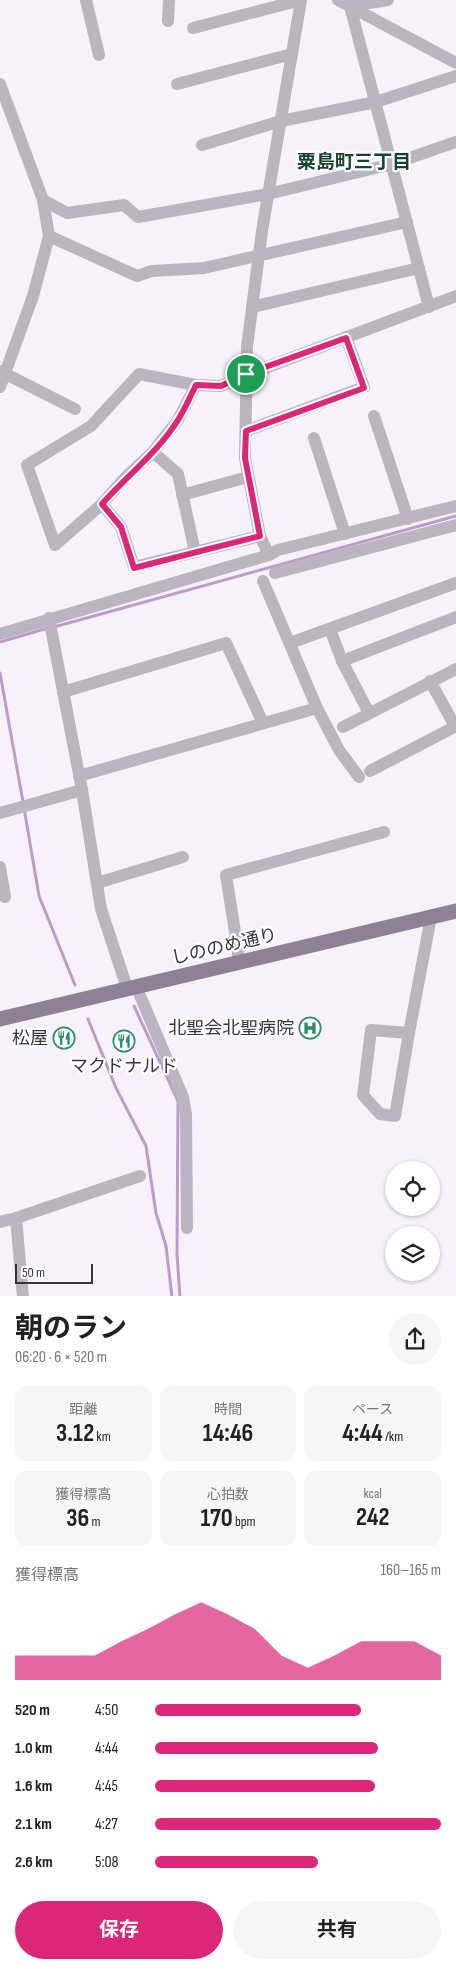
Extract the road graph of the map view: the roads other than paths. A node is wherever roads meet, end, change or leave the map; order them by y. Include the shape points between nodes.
1 (86, 0) edge
2 (170, 0) edge
3 (301, 0) edge
4 (338, 0) edge
5 (388, 0) edge
6 (350, 6) junction
7 (168, 21) dead end
8 (193, 28) dead end
9 (292, 54) junction
10 (99, 55) dead end
11 (456, 63) edge
12 (456, 76) edge
13 (0, 84) edge
14 (177, 84) dead end
15 (376, 102) junction
16 (281, 122) junction
17 (456, 142) edge
18 (202, 144) dead end
19 (392, 164) junction
20 (268, 194) junction
21 (43, 200) junction
22 (407, 222) junction
23 (49, 236) junction
24 (259, 256) junction
25 (419, 268) junction
26 (456, 296) edge
27 (429, 306) junction
28 (252, 307) junction
29 (346, 338) junction
30 (3, 372) edge
31 (246, 374) junction
32 (196, 385) junction
33 (0, 387) edge
34 (75, 409) dead end
35 (374, 416) dead end
36 (246, 431) junction
37 (314, 438) dead end
38 (153, 452) junction
39 (248, 477) junction
40 (182, 496) junction
41 (102, 504) junction
42 (456, 506) edge
43 (408, 519) junction
44 (456, 524) edge
45 (345, 534) junction
46 (260, 536) junction
47 (195, 552) junction
48 (269, 554) junction
49 (275, 573) dead end
50 (263, 582) dead end
51 (456, 584) edge
52 (456, 617) edge
53 (50, 624) junction
54 (330, 629) junction
55 (0, 634) edge
56 (290, 644) junction
57 (342, 661) junction
58 (456, 669) edge
59 (430, 681) junction
60 (63, 692) junction
61 (317, 708) junction
62 (369, 713) junction
63 (263, 723) junction
64 (455, 726) edge
65 (342, 727) dead end
66 (79, 776) junction
67 (82, 790) junction
68 (0, 813) edge
69 (384, 832) dead end
70 (184, 857) dead end
71 (0, 867) edge
72 (97, 883) junction
73 (5, 897) dead end
74 (456, 911) edge
75 (432, 917) junction
76 (238, 962) junction
77 (131, 987) junction
78 (0, 1019) edge
79 (409, 1033) junction
80 (140, 1176) dead end
81 (16, 1218) junction
82 (0, 1222) edge
83 (187, 1228) dead end
84 (23, 1296) edge

1 - 10 street
2 - 7 street
3 - 8 street
3 - 9 street
4 - 6 street
5 - 6 street
6 - 11 street
6 - 15 street
9 - 14 street
9 - 16 street
12 - 15 street
13 - 21 street
15 - 16 street
15 - 19 street
16 - 18 street
16 - 20 street
17 - 19 street
19 - 20 street
19 - 22 street
20 - 21 street via 138,217 124,205 67,213
20 - 24 street
21 - 23 street
22 - 24 street
22 - 25 street
23 - 24 street via 137,276 152,271 204,268
23 - 30 street via 33,296
24 - 28 street
25 - 27 street
25 - 28 street
26 - 27 street
27 - 29 street
28 - 31 street
29 - 31 street
29 - 36 street via 364,388
30 - 33 street
30 - 34 street
31 - 32 street via 221,386
31 - 36 street
32 - 38 street via 178,420
32 - 41 street via 138,374 91,426 27,465 54,545
35 - 43 street
36 - 39 street
37 - 45 street
38 - 40 street via 178,474
38 - 41 street
39 - 40 street
39 - 46 street
40 - 47 street
41 - 47 street via 121,527 134,568
42 - 43 street
43 - 45 street
44 - 49 street
45 - 48 street
46 - 47 street
46 - 48 street
48 - 53 street
50 - 56 street
51 - 54 street
52 - 57 street
53 - 55 street
53 - 60 street
54 - 56 street
54 - 57 street
56 - 61 street
57 - 62 street
58 - 59 street
59 - 62 street
59 - 64 street
60 - 63 street via 226,643
60 - 66 street
61 - 63 street
61 - 64 street via 339,750 365,774
62 - 65 street
63 - 66 street
66 - 67 street
67 - 68 street
67 - 72 street
69 - 76 street via 226,876
70 - 72 street
71 - 73 street
72 - 77 street via 101,909
74 - 75 main road, しののめ通り
75 - 76 main road, しののめ通り
75 - 79 street
76 - 77 main road, しののめ通り
77 - 78 main road, しののめ通り
77 - 83 street via 183,1097
79 - 79 street via 371,1030 363,1095 380,1114 395,1116
80 - 81 street
81 - 82 street
81 - 84 street

